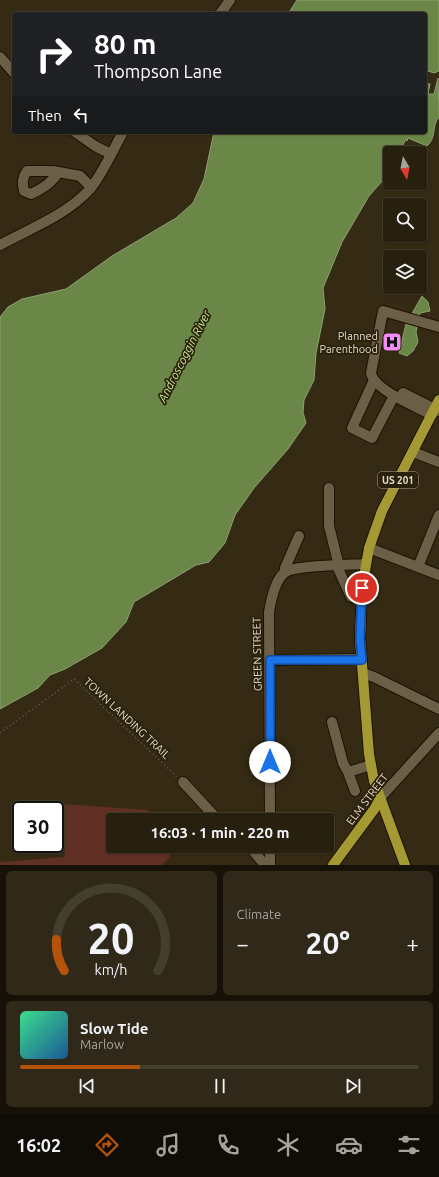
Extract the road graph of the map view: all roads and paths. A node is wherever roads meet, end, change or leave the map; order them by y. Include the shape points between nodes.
1 (230, 0) edge
2 (221, 12) edge
3 (0, 58) edge
4 (12, 71) edge
5 (78, 134) edge
6 (123, 134) edge
7 (110, 154) junction
8 (58, 172) dead end
9 (91, 187) junction
10 (3, 242) edge
11 (439, 327) edge
12 (374, 380) junction
13 (385, 388) junction
14 (394, 396) junction
15 (436, 409) edge
16 (413, 452) junction
17 (439, 462) edge
18 (329, 488) dead end
19 (439, 515) edge
20 (299, 536) dead end
21 (369, 548) junction
22 (366, 564) junction
23 (338, 566) junction
24 (418, 567) junction
25 (286, 572) junction
26 (439, 575) edge
27 (362, 597) junction
28 (270, 660) junction
29 (362, 660) junction
30 (363, 673) junction
31 (439, 709) edge
32 (332, 722) dead end
33 (0, 733) edge
34 (439, 733) edge
35 (371, 765) junction
36 (348, 772) junction
37 (183, 782) joint
38 (354, 791) dead end
39 (380, 798) junction
40 (212, 813) edge
41 (270, 813) edge
42 (255, 853) edge
43 (270, 853) edge
44 (265, 865) edge
45 (270, 865) edge
46 (333, 865) edge
47 (405, 865) edge

1 - 2 street
3 - 4 street
5 - 7 street
6 - 7 street
7 - 9 street
8 - 9 street via 80,176
9 - 10 street via 57,215
11 - 12 street via 383,311 371,373
12 - 13 street
12 - 14 street via 352,428 372,438
13 - 14 street
13 - 15 street via 395,389
14 - 15 street
15 - 16 main road, US 201
16 - 17 street
16 - 21 main road, US 201 via 382,511
18 - 23 street via 329,526
19 - 24 street
20 - 25 street, GREEN STREET via 285,568
21 - 22 main road, US 201
21 - 24 street
22 - 23 street
22 - 27 main road, US 201
23 - 25 street via 299,568
23 - 27 street via 351,597
24 - 26 street
25 - 28 street, GREEN STREET via 273,593 269,612
27 - 29 main road, US 201
28 - 29 street
28 - 41 street, GREEN STREET
29 - 30 main road, US 201
30 - 31 street
30 - 35 main road, US 201
32 - 36 street via 343,763
33 - 37 path, TOWN LANDING TRAIL via 74,679
34 - 39 street, ELM STREET
35 - 36 street
35 - 39 main road
36 - 38 street
37 - 40 street
39 - 46 main road, ELM STREET
39 - 47 main road
42 - 44 street
43 - 45 street

